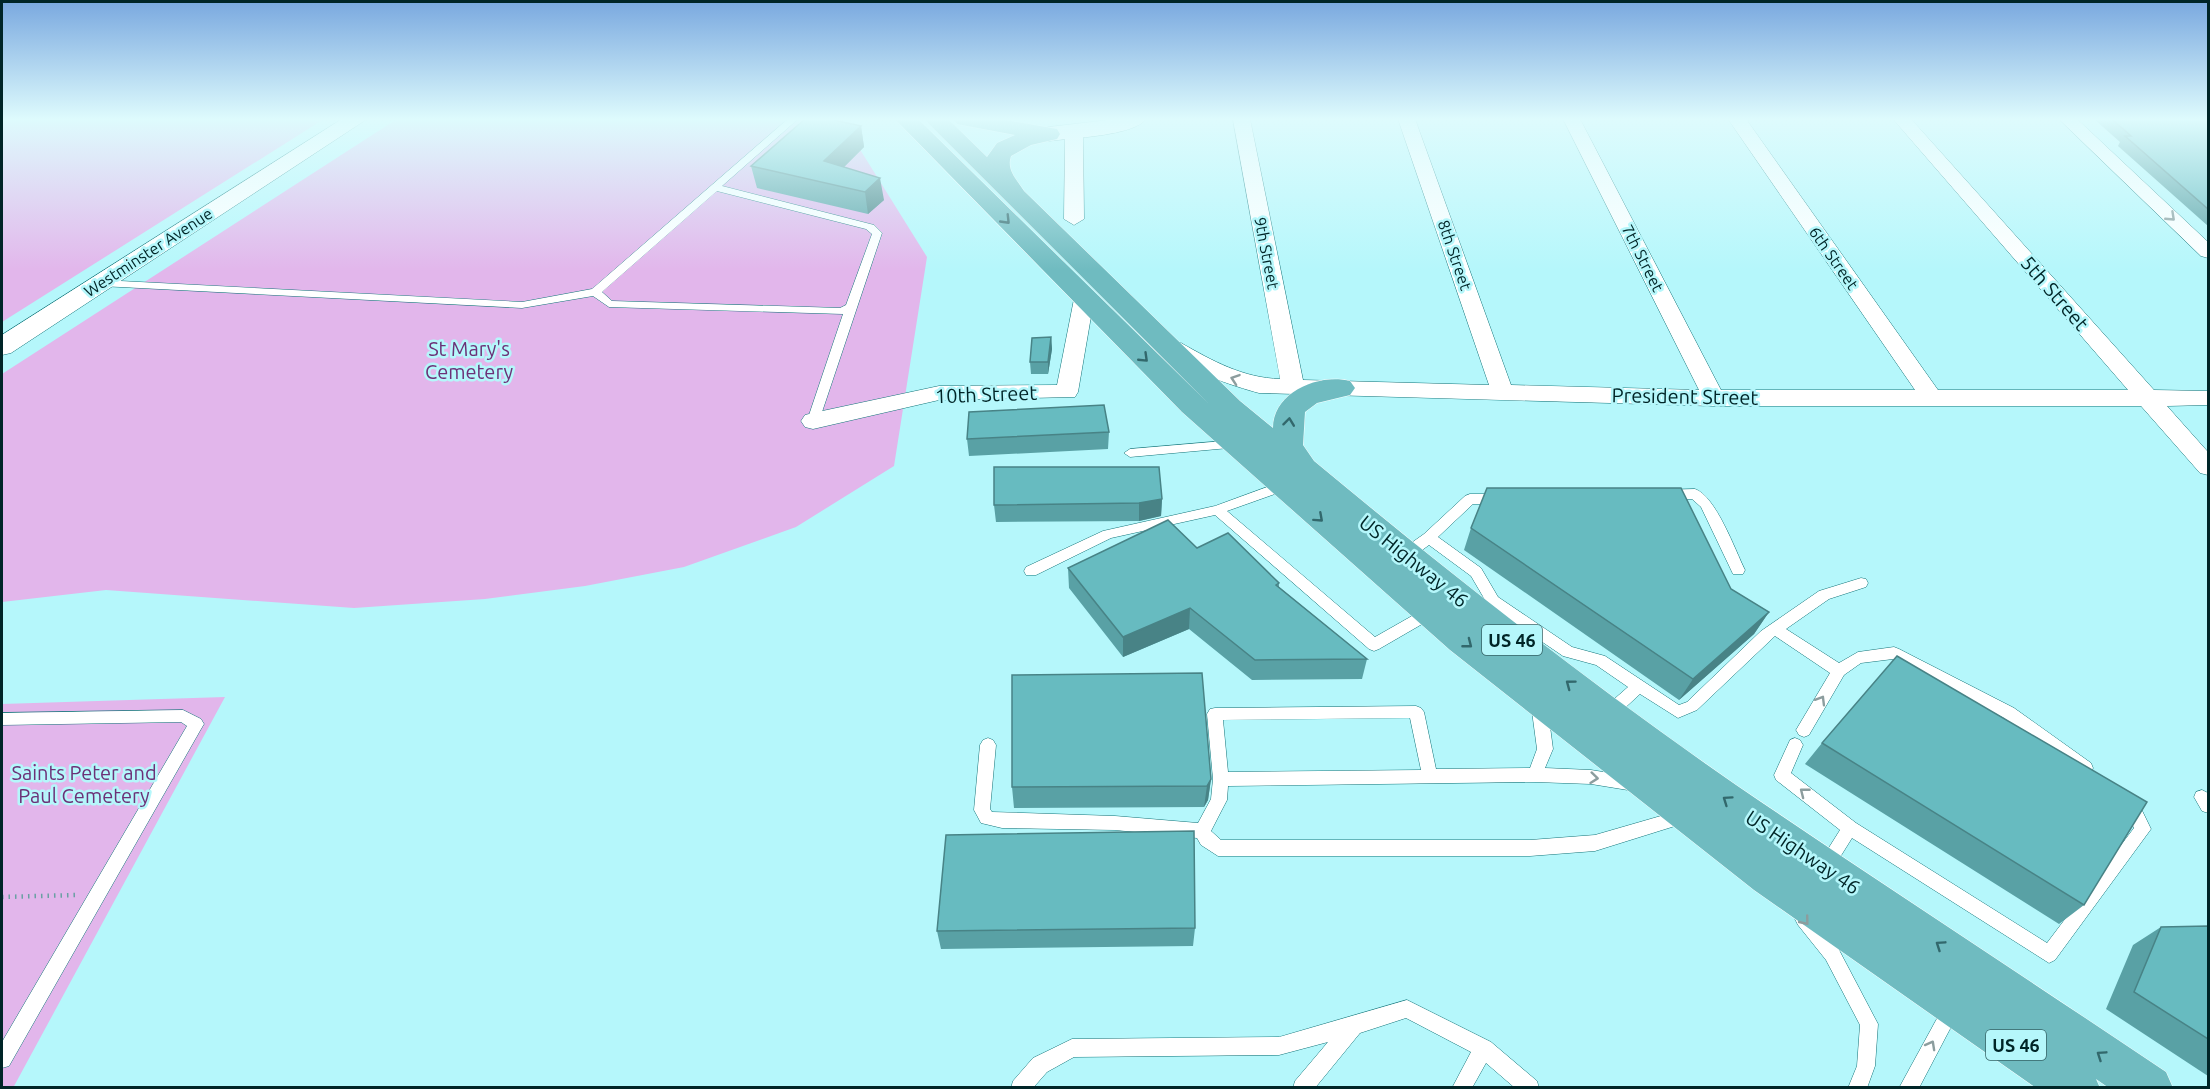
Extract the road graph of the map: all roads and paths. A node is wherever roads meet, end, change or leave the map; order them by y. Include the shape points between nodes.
1 (277, 170) edge
2 (733, 170) edge
3 (957, 170) edge
4 (988, 170) edge
5 (998, 170) edge
6 (1074, 170) edge
7 (1251, 170) edge
8 (1425, 170) edge
9 (1598, 170) edge
10 (1772, 170) edge
11 (1947, 170) edge
12 (2121, 170) edge
13 (713, 187) junction
14 (1015, 195) junction
15 (1074, 219) dead end
16 (2208, 252) edge
17 (101, 283) junction
18 (595, 292) junction
19 (1084, 298) junction
20 (851, 307) junction
21 (2, 347) edge
22 (1171, 347) junction
23 (1293, 387) junction
24 (1340, 388) junction
25 (1502, 390) junction
26 (1931, 397) junction
27 (1714, 398) junction
28 (2147, 398) junction
29 (2208, 398) edge
30 (813, 421) joint
31 (1236, 444) junction
32 (1130, 453) dead end
33 (2208, 467) edge
34 (1295, 480) junction
35 (1647, 495) edge
36 (1517, 498) edge
37 (1217, 510) junction
38 (1417, 546) junction
39 (1738, 570) dead end
40 (1031, 571) dead end
41 (1861, 583) dead end
42 (1431, 612) junction
43 (1775, 629) junction
44 (1540, 646) junction
45 (1839, 671) junction
46 (1640, 686) junction
47 (1538, 698) junction
48 (1610, 713) junction
49 (2, 719) edge
50 (1804, 730) dead end
51 (1795, 745) dead end
52 (988, 746) dead end
53 (1535, 775) junction
54 (1430, 776) junction
55 (1221, 779) junction
56 (2101, 779) edge
57 (1652, 786) junction
58 (2119, 793) edge
59 (1690, 815) junction
60 (1850, 828) junction
61 (1202, 831) junction
62 (1825, 866) junction
63 (1768, 876) junction
64 (98, 895) junction
65 (2, 897) edge
66 (1964, 985) junction
67 (1354, 1026) junction
68 (1484, 1049) junction
69 (2, 1059) edge
70 (1020, 1088) edge
71 (1302, 1088) edge
72 (1461, 1088) edge
73 (1530, 1088) edge
74 (1857, 1088) edge
75 (1908, 1088) edge
76 (2077, 1088) edge
77 (2150, 1088) edge

1 - 17 street, Westminster Avenue
2 - 13 lane
3 -> 19 highway, US Highway 46 / US 46
4 - 14 highway, US Highway 46 / US 46
5 - 14 highway
6 - 15 street
7 - 23 street, 9th Street
8 - 25 street, 8th Street
9 - 27 street, 7th Street
10 - 26 street, 6th Street
11 - 28 street, 5th Street
12 -> 16 street
13 - 18 lane
13 - 20 lane via 870,227 877,233
14 - 22 highway, US Highway 46 / US 46
17 - 18 lane via 522,305
17 - 21 street, Westminster Avenue
18 - 20 lane via 609,304 841,311
19 - 30 street, 10th Street via 1067,392 939,393
19 -> 31 highway, US Highway 46 / US 46
20 - 30 lane
23 -> 22 street, President Street via 1258,386 1236,380
22 - 34 highway, US Highway 46 / US 46
23 - 24 street, President Street
24 - 25 street, President Street
34 -> 24 highway via 1288,445 1292,407 1308,395
25 - 27 street, President Street
26 - 27 street, President Street
26 - 28 street, President Street
28 - 29 street, President Street
28 - 33 street, 5th Street
31 - 32 lane
31 - 34 highway, US Highway 46 / US 46
34 - 37 lane
34 - 38 highway, US Highway 46 / US 46
34 -> 42 highway, US Highway 46 / US 46
35 - 39 lane via 1695,494 1706,504
36 - 38 lane via 1470,500
37 - 40 lane via 1108,534
37 - 42 lane via 1374,645
38 - 44 highway, US Highway 46 / US 46
41 - 43 lane via 1824,595
42 -> 47 highway, US Highway 46 / US 46
43 - 45 lane
43 - 46 lane via 1692,706 1678,712
44 - 46 lane via 1600,660
48 -> 44 highway, US Highway 46 / US 46
50 -> 45 lane
45 - 56 lane via 1858,658 1894,653 2009,712
46 - 48 lane
47 - 53 lane via 1545,749
47 - 57 highway, US Highway 46 / US 46
62 -> 48 highway, US Highway 46 / US 46 via 1721,796
49 - 64 lane via 183,716 196,724
60 -> 51 lane via 1782,775
52 - 61 lane via 982,810 987,818
53 - 54 lane
53 -> 57 lane via 1591,777
54 - 55 lane
54 - 55 lane via 1416,711 1215,714
55 - 61 lane via 1219,800
57 - 59 highway, US Highway 46 / US 46
58 - 60 lane via 2128,800 2143,829 2049,954
59 - 61 lane via 1595,843 1530,848 1218,848
59 - 63 highway, US Highway 46 / US 46
60 - 62 lane
66 -> 62 highway, US Highway 46 / US 46
63 - 66 highway, US Highway 46 / US 46
63 -> 74 lane via 1832,954 1869,1024 1866,1066
64 - 65 path
64 - 69 lane
75 -> 66 lane
66 - 76 highway, US Highway 46 / US 46
77 -> 66 highway, US Highway 46 / US 46
67 - 68 lane via 1407,1009
67 - 70 lane via 1279,1046 1072,1048 1040,1065
67 - 71 lane
68 - 72 lane
68 - 73 lane

